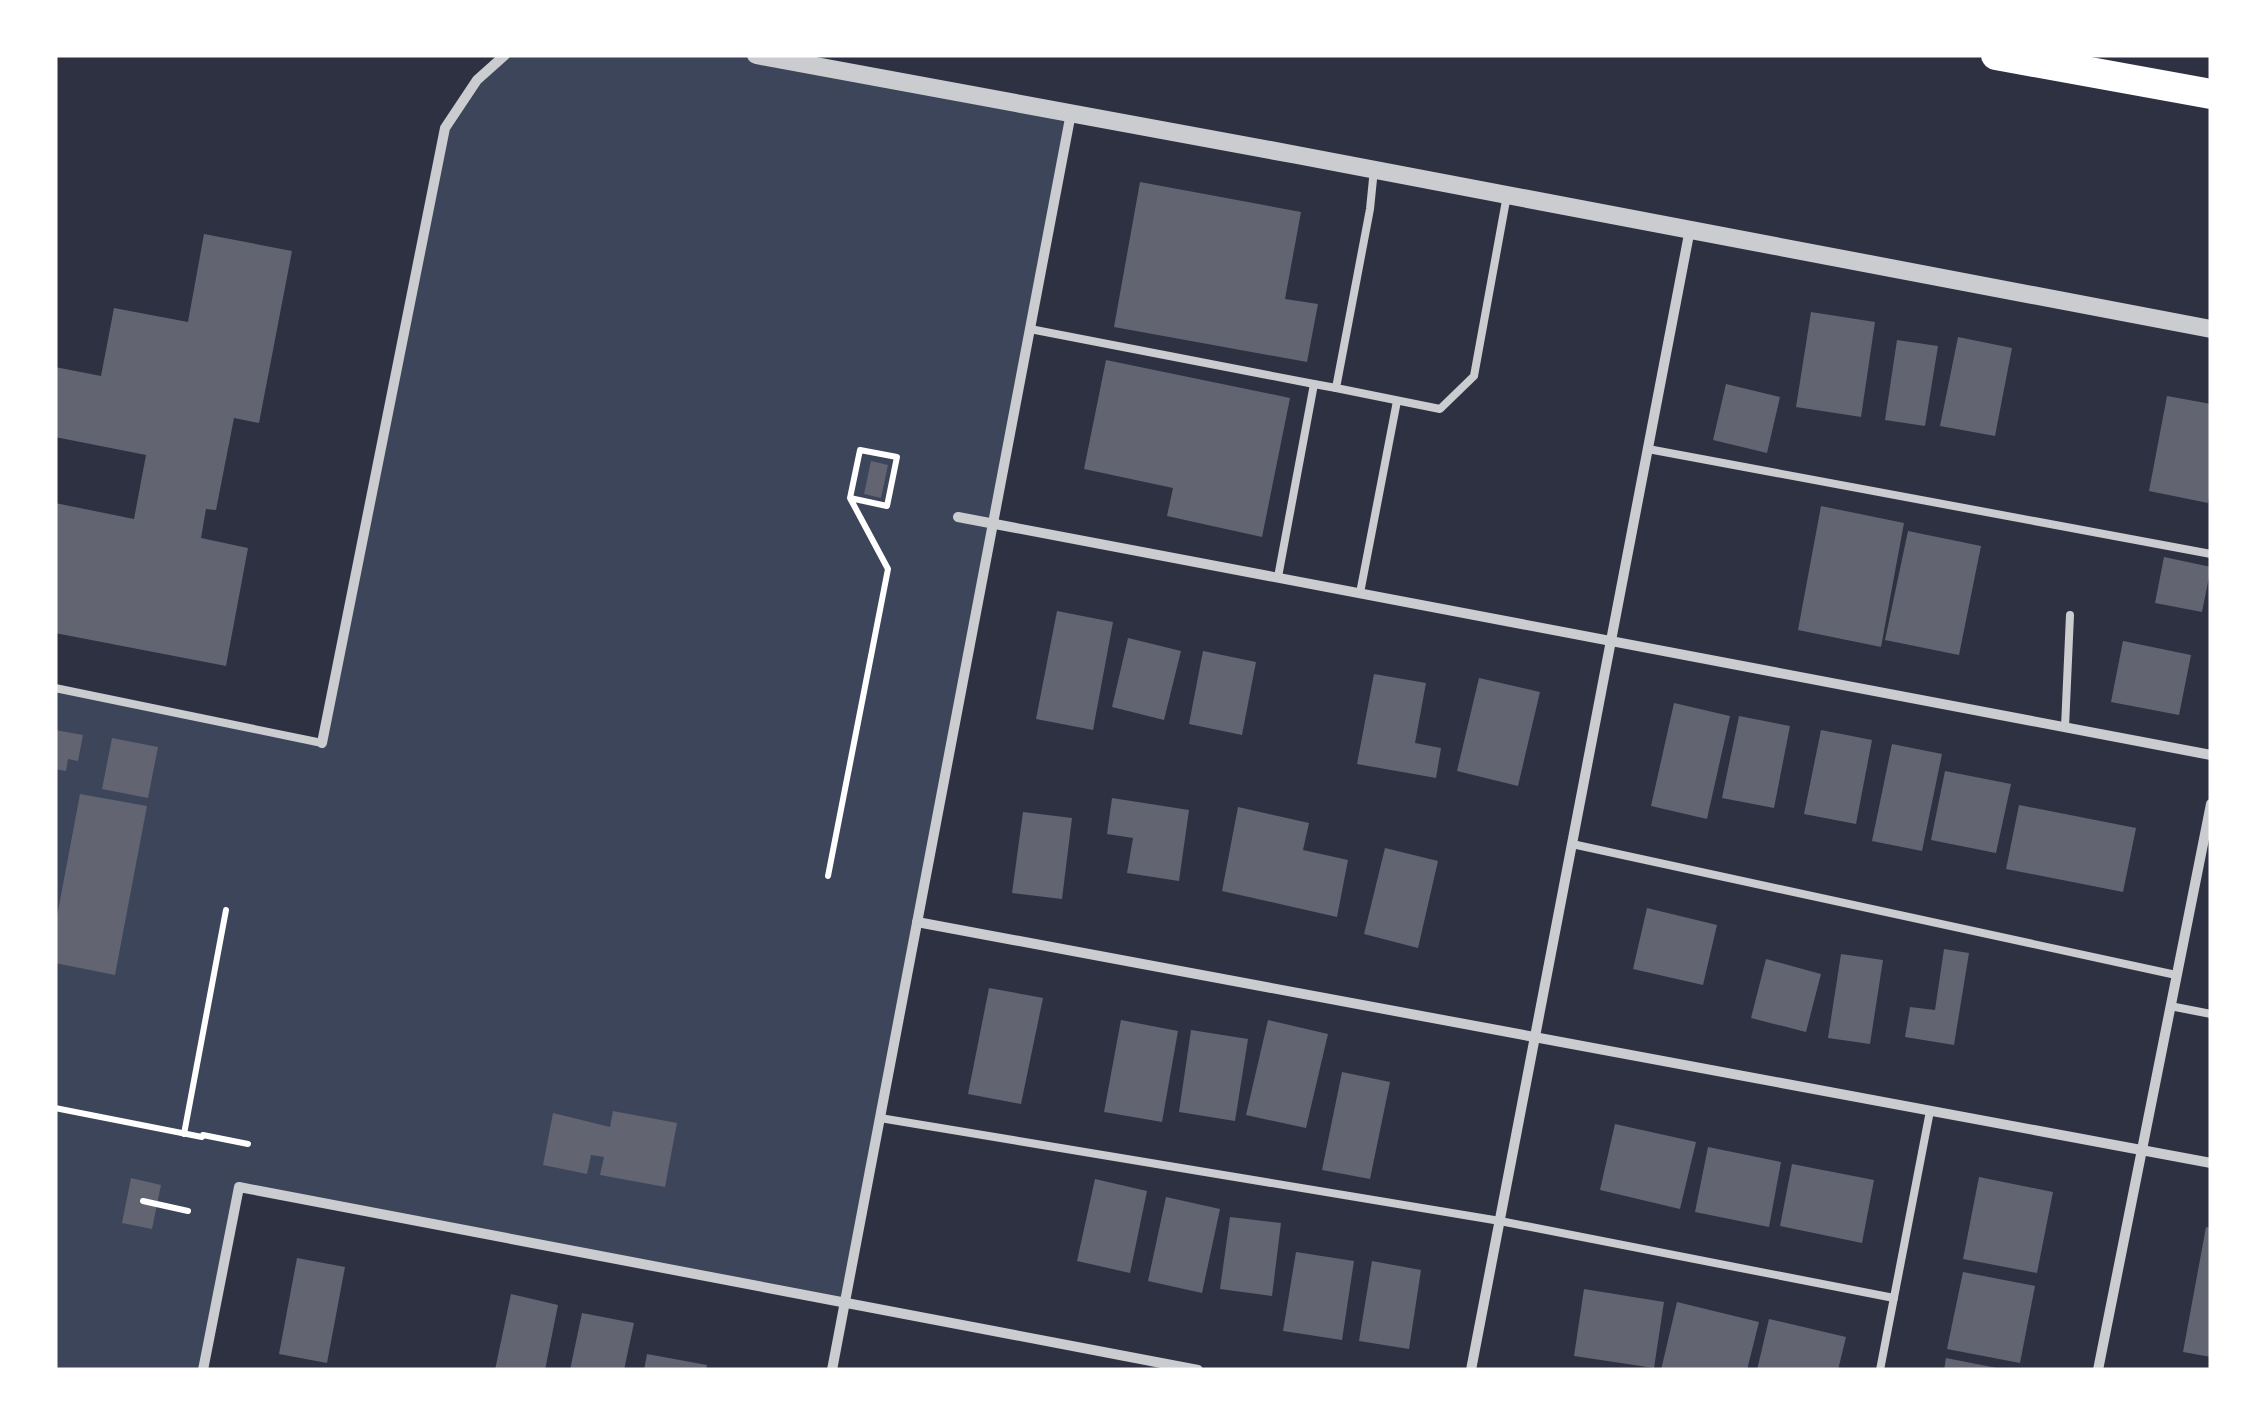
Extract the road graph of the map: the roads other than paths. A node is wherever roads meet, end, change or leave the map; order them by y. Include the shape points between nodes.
1 (506, 55) edge
2 (756, 55) edge
3 (1996, 55) edge
4 (2211, 94) edge
5 (1071, 112) junction
6 (1374, 170) junction
7 (1507, 195) junction
8 (1690, 229) junction
9 (1030, 329) junction
10 (2211, 330) edge
11 (1314, 384) junction
12 (1336, 388) junction
13 (1398, 401) junction
14 (1648, 449) junction
15 (958, 517) dead end
16 (993, 524) junction
17 (2211, 554) edge
18 (1278, 578) junction
19 (1360, 594) junction
20 (2070, 615) dead end
21 (1611, 641) junction
22 (55, 688) edge
23 (2065, 727) junction
24 (322, 743) joint
25 (2211, 755) edge
26 (2211, 804) edge
27 (1572, 844) junction
28 (917, 922) junction
29 (2176, 975) junction
30 (2170, 1006) junction
31 (2211, 1014) edge
32 (1535, 1037) junction
33 (1930, 1111) junction
34 (880, 1118) junction
35 (2141, 1150) junction
36 (2211, 1163) edge
37 (1500, 1221) junction
38 (1894, 1298) junction
39 (845, 1303) junction
40 (203, 1370) edge
41 (832, 1370) edge
42 (1198, 1370) edge
43 (1471, 1370) edge
44 (1880, 1370) edge
45 (2098, 1370) edge

1 - 24 street via 477,80 444,128
2 - 5 street
3 - 4 highway
5 - 6 street
5 - 9 street
6 - 7 street
6 - 12 lane
7 - 8 street
7 - 13 lane via 1474,376 1440,409
8 - 10 street
8 - 14 street
9 - 11 lane
9 - 16 street
11 - 12 lane
11 - 18 lane
12 - 13 lane
13 - 19 lane
14 - 17 lane
14 - 21 street
15 - 16 street
16 - 18 street
16 - 28 street
18 - 19 street
19 - 21 street
20 - 23 lane
21 - 23 street
21 - 27 street
22 - 24 lane
23 - 25 street
26 - 29 street
27 - 29 lane
27 - 32 street
28 - 32 street
28 - 34 street
29 - 30 street
30 - 31 lane
30 - 35 street
32 - 33 street
32 - 37 street
33 - 35 street
33 - 38 lane
34 - 37 lane
34 - 39 street
35 - 36 street
35 - 45 street
37 - 38 lane
37 - 43 street
38 - 44 lane
39 - 40 street via 239,1187
39 - 41 street
39 - 42 street

